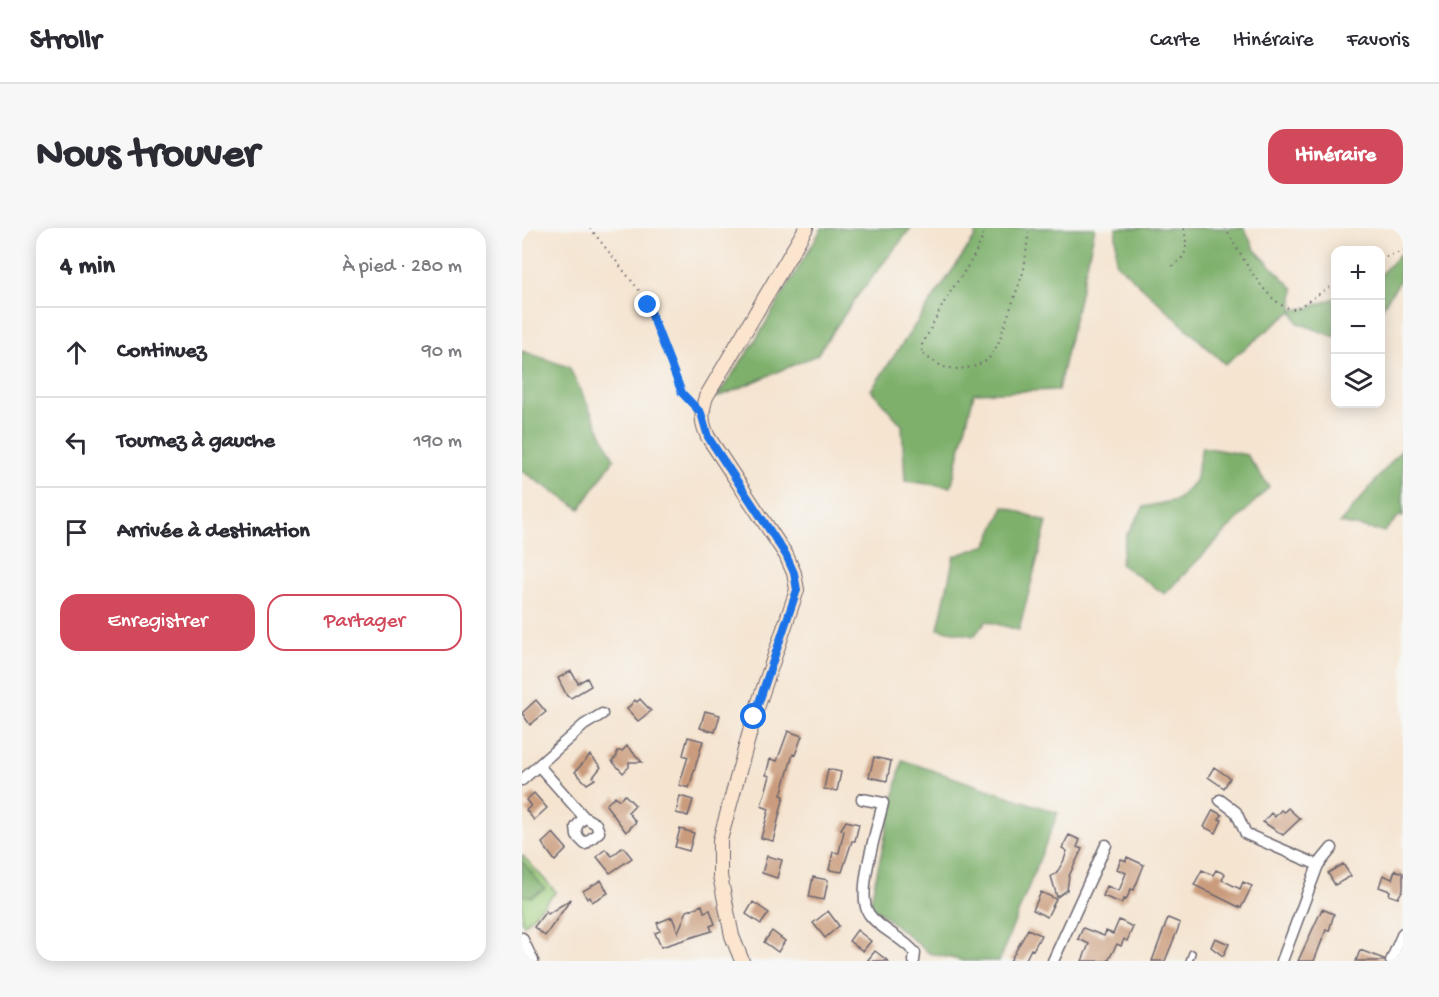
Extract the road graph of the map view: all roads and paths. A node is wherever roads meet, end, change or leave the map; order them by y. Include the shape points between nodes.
1 (590, 228) edge
2 (806, 228) edge
3 (986, 228) edge
4 (1029, 228) edge
5 (1184, 228) edge
6 (1225, 228) edge
7 (1403, 251) edge
8 (1385, 257) edge
9 (1172, 266) dead end
10 (1331, 286) edge
11 (701, 413) junction
12 (602, 714) dead end
13 (539, 766) junction
14 (522, 780) edge
15 (862, 799) dead end
16 (1220, 800) dead end
17 (584, 817) dead end
18 (1106, 845) dead end
19 (1332, 848) dead end
20 (1318, 865) junction
21 (1403, 933) edge
22 (522, 938) edge
23 (1192, 953) dead end
24 (533, 961) edge
25 (742, 961) edge
26 (914, 961) edge
27 (1053, 961) edge
28 (1189, 961) edge
29 (1282, 961) edge
30 (1391, 961) edge

1 - 11 path via 642,294 679,386
2 - 11 street via 706,397
3 - 4 path via 966,273 952,290 922,345 922,354 943,368 973,367 988,360 993,352 1024,270
5 - 9 path via 1187,250 1182,260
6 - 10 path via 1268,295 1280,306 1296,309
7 - 8 path
11 - 25 street via 708,437 786,555 797,590 754,717 720,840 720,876 732,936
12 - 13 street via 584,724
13 - 14 street
13 - 17 street
15 - 26 street via 883,803 864,905 869,915 909,945 915,953
16 - 20 street via 1236,813 1246,834
18 - 27 street
19 - 20 street
20 - 29 street
21 - 30 street
22 - 24 street
23 - 28 lane

